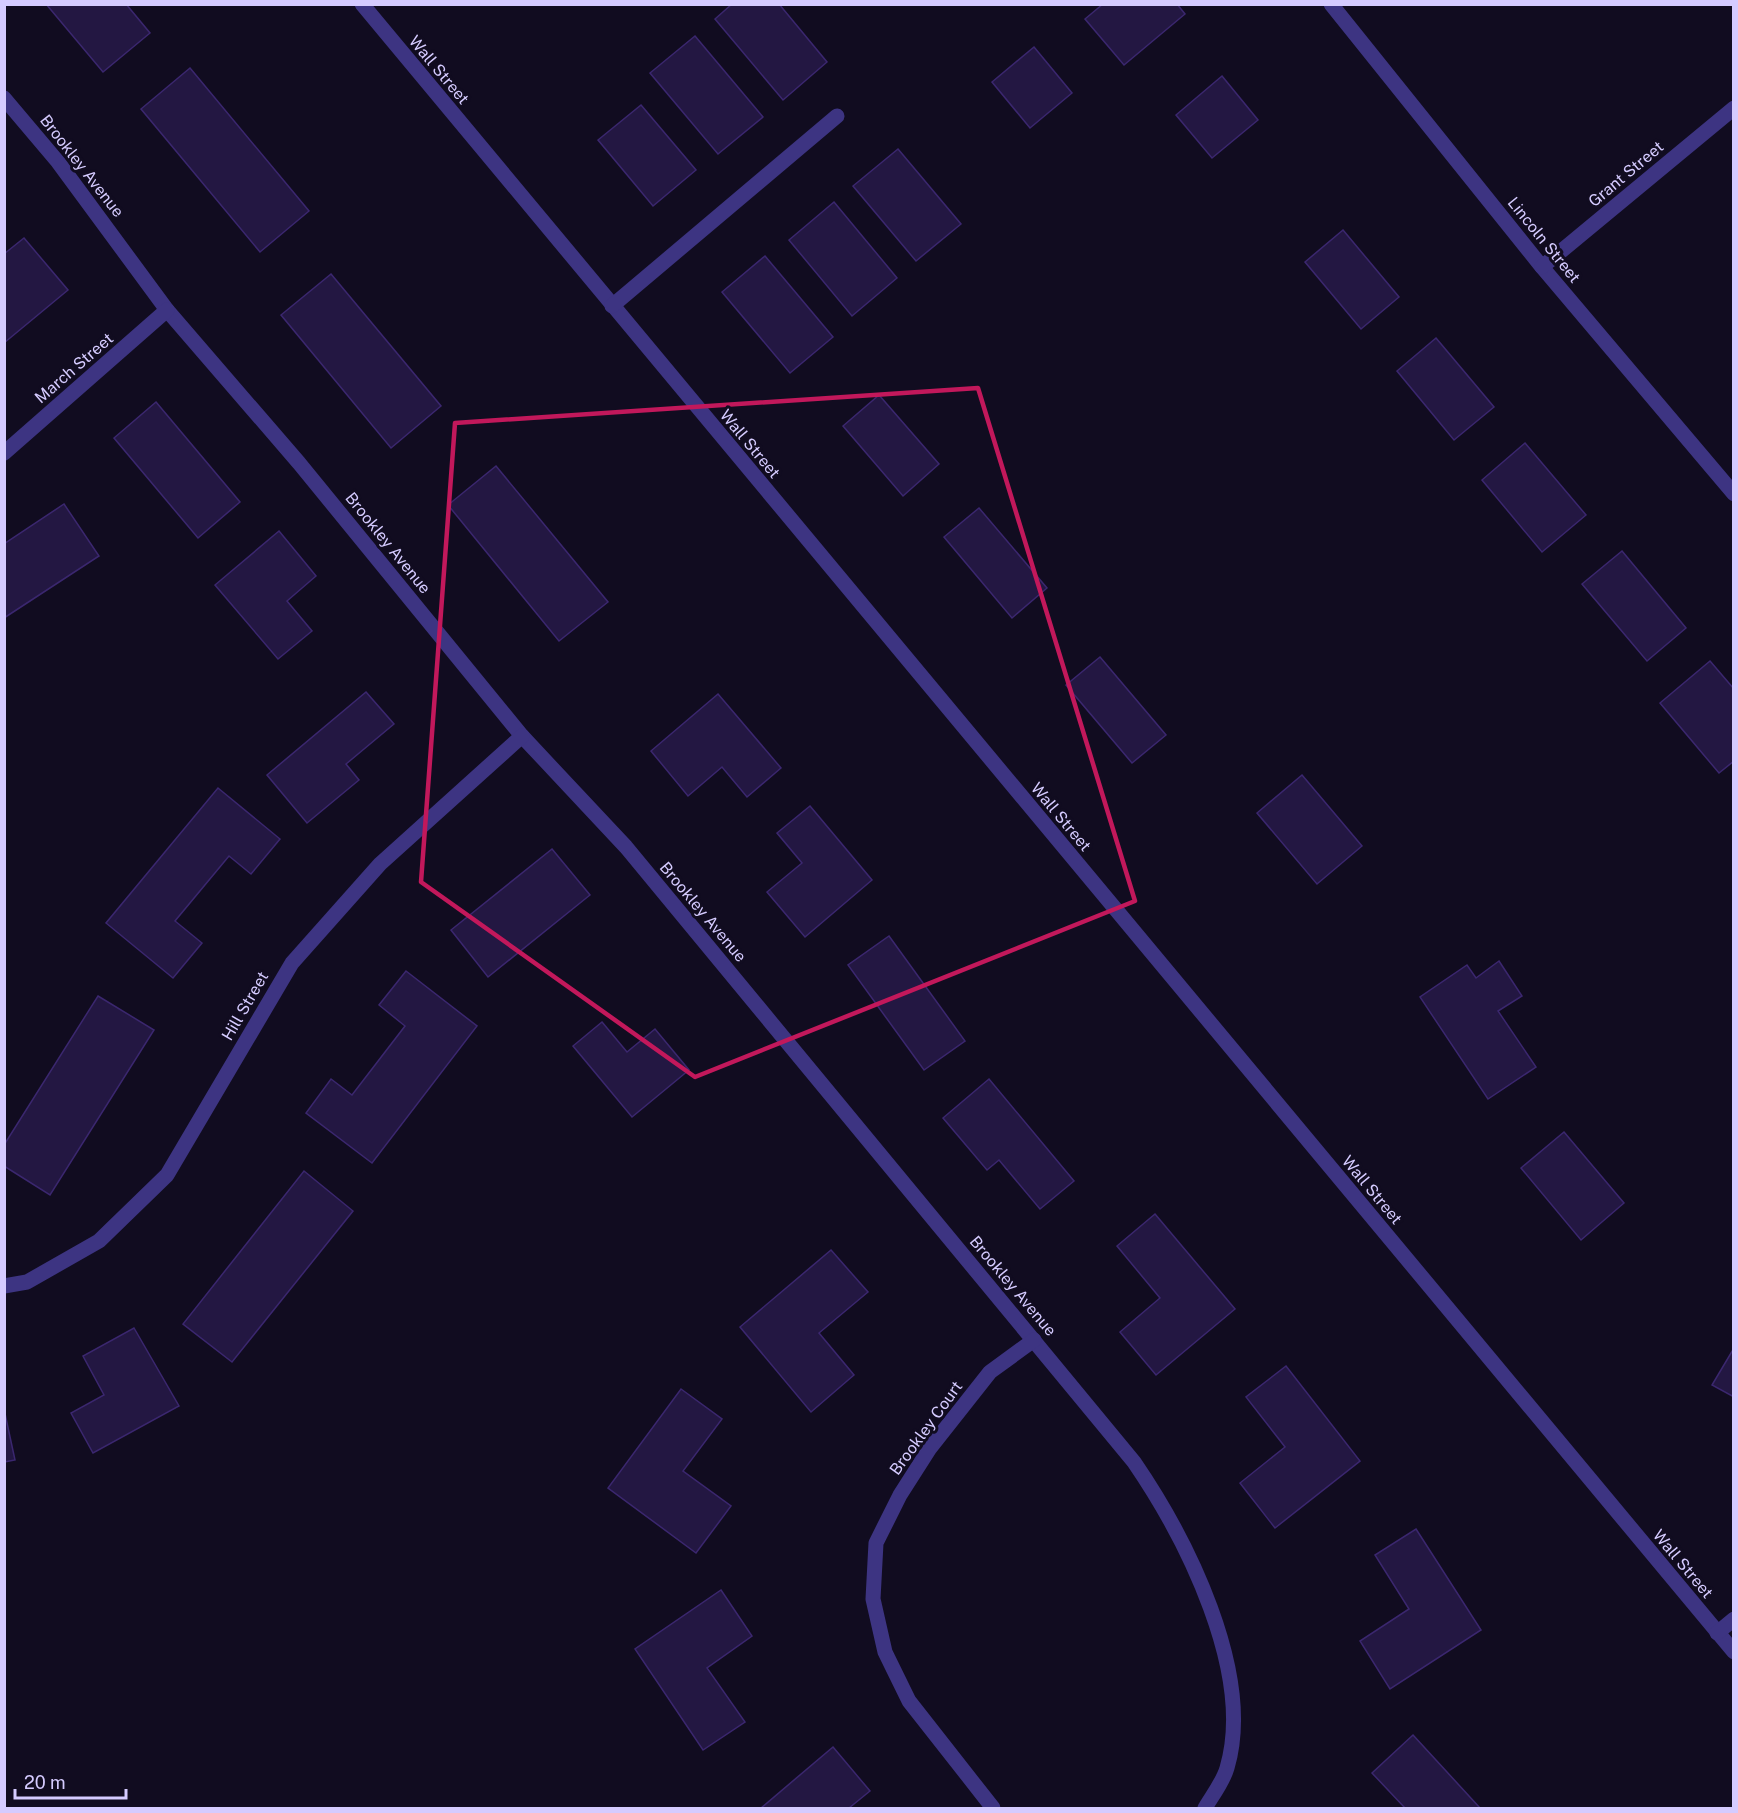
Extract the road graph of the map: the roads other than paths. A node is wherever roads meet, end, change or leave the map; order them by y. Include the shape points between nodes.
1 (362, 4) edge
2 (1331, 4) edge
3 (4, 98) edge
4 (1734, 108) edge
5 (837, 116) dead end
6 (1542, 267) junction
7 (612, 306) junction
8 (166, 310) junction
9 (4, 453) edge
10 (1734, 494) edge
11 (522, 736) junction
12 (4, 1286) edge
13 (1034, 1340) junction
14 (1734, 1619) edge
15 (1717, 1633) junction
16 (1734, 1652) edge
17 (993, 1809) edge
18 (1205, 1809) edge

1 - 7 street, Wall Street
2 - 6 street, Lincoln Street
3 - 8 street, Brookley Avenue via 58,162
4 - 6 street, Grant Street
5 - 7 street
6 - 10 street, Lincoln Street
7 - 15 street, Wall Street
8 - 9 street, March Street
8 - 11 street, Brookley Avenue via 299,463
11 - 12 street, Hill Street via 380,864 292,963 167,1175 99,1241 27,1282
11 - 13 street, Brookley Avenue via 626,848
13 - 17 street, Brookley Court via 990,1372 930,1448 876,1543 873,1599 885,1652 909,1701
13 - 18 street, Brookley Avenue via 1134,1462 1165,1507 1210,1607 1235,1714 1227,1769
14 - 15 street
15 - 16 street, Wall Street

